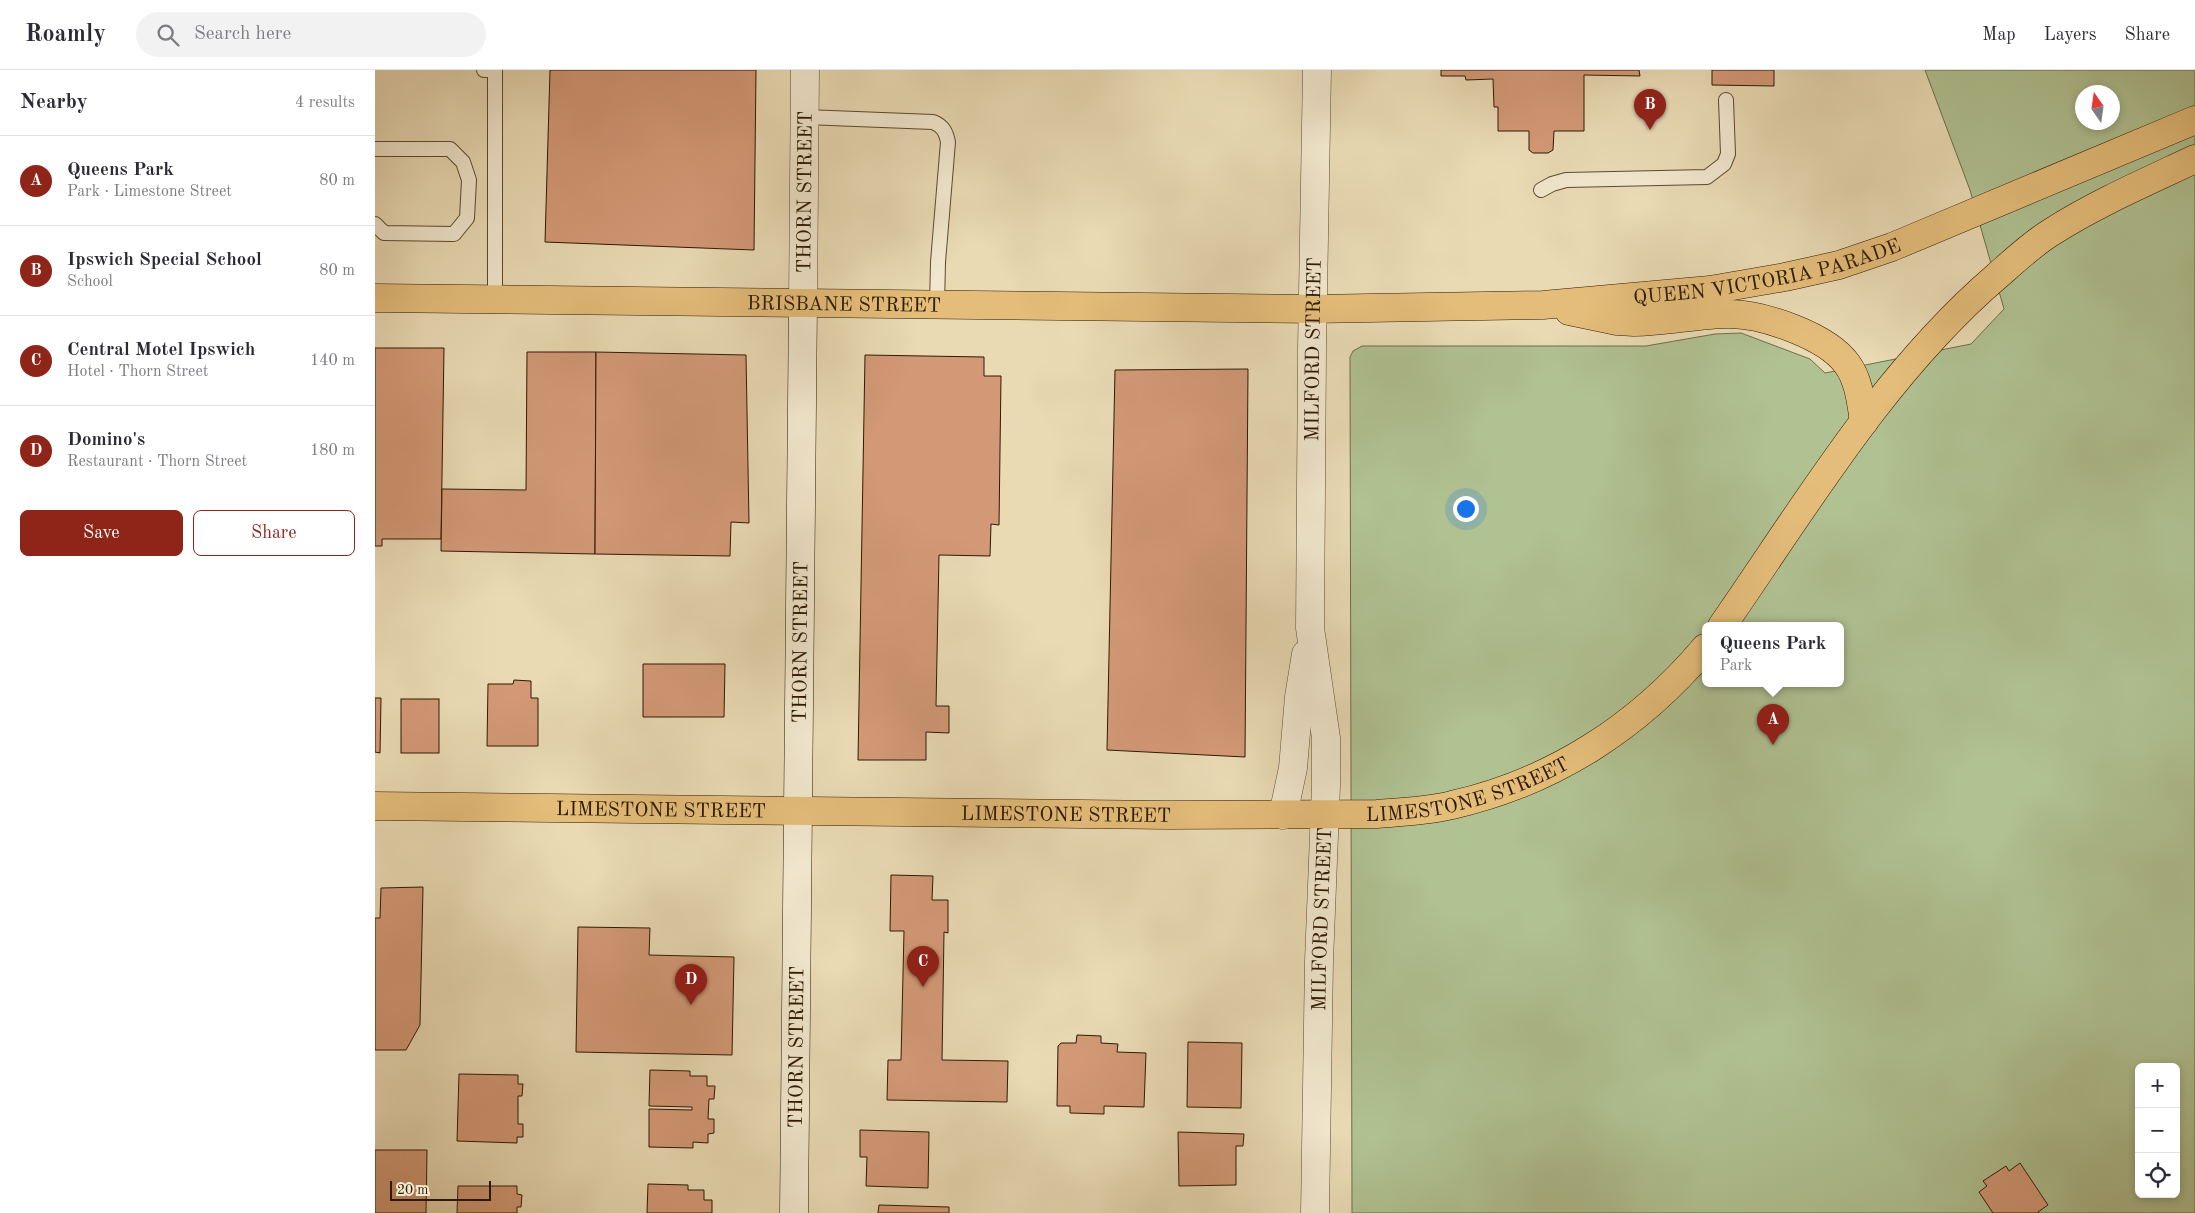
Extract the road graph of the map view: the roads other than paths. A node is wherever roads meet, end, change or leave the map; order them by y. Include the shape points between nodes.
1 (484, 70) edge
2 (805, 70) edge
3 (1317, 70) edge
4 (1726, 100) dead end
5 (805, 117) junction
6 (2195, 120) edge
7 (375, 149) edge
8 (2194, 162) edge
9 (1541, 190) dead end
10 (375, 224) edge
11 (375, 298) edge
12 (495, 300) junction
13 (803, 303) junction
14 (937, 305) junction
15 (1543, 305) junction
16 (1313, 309) junction
17 (1864, 422) junction
18 (1725, 622) edge
19 (1311, 628) junction
20 (1702, 652) edge
21 (375, 806) edge
22 (798, 810) junction
23 (1283, 815) junction
24 (1325, 815) junction
25 (795, 1213) edge
26 (1315, 1213) edge

1 - 12 lane via 495,70
2 - 5 street, THORN STREET
3 - 16 street, MILFORD STREET
4 - 9 lane via 1728,154 1724,164 1707,177 1565,180
5 - 13 street, THORN STREET
5 - 14 lane via 933,122 946,133
6 - 15 main road, QUEEN VICTORIA PARADE via 1893,247 1839,265 1710,290
7 - 10 lane via 449,149 463,162 469,180 467,218 454,234 384,233
8 - 17 main road via 2143,182 2049,233 1943,326 1909,363
11 - 12 main road, BRISBANE STREET
12 - 13 main road, BRISBANE STREET
13 - 14 main road, BRISBANE STREET
13 - 22 street, THORN STREET
14 - 16 main road, BRISBANE STREET
15 - 16 main road, QUEEN VICTORIA PARADE
15 - 17 main road via 1617,320 1650,322 1730,314 1760,318 1787,327 1824,344 1847,364 1859,392
16 - 19 street, MILFORD STREET
17 - 18 main road
19 - 23 street, MILFORD STREET via 1301,678 1293,768
19 - 24 street, MILFORD STREET via 1326,738
20 - 24 main road, LIMESTONE STREET via 1648,708 1609,737 1532,778 1493,794 1452,805 1377,814
21 - 22 main road, LIMESTONE STREET
22 - 23 main road, LIMESTONE STREET
22 - 25 street, THORN STREET
23 - 24 main road, LIMESTONE STREET
24 - 26 street, MILFORD STREET

